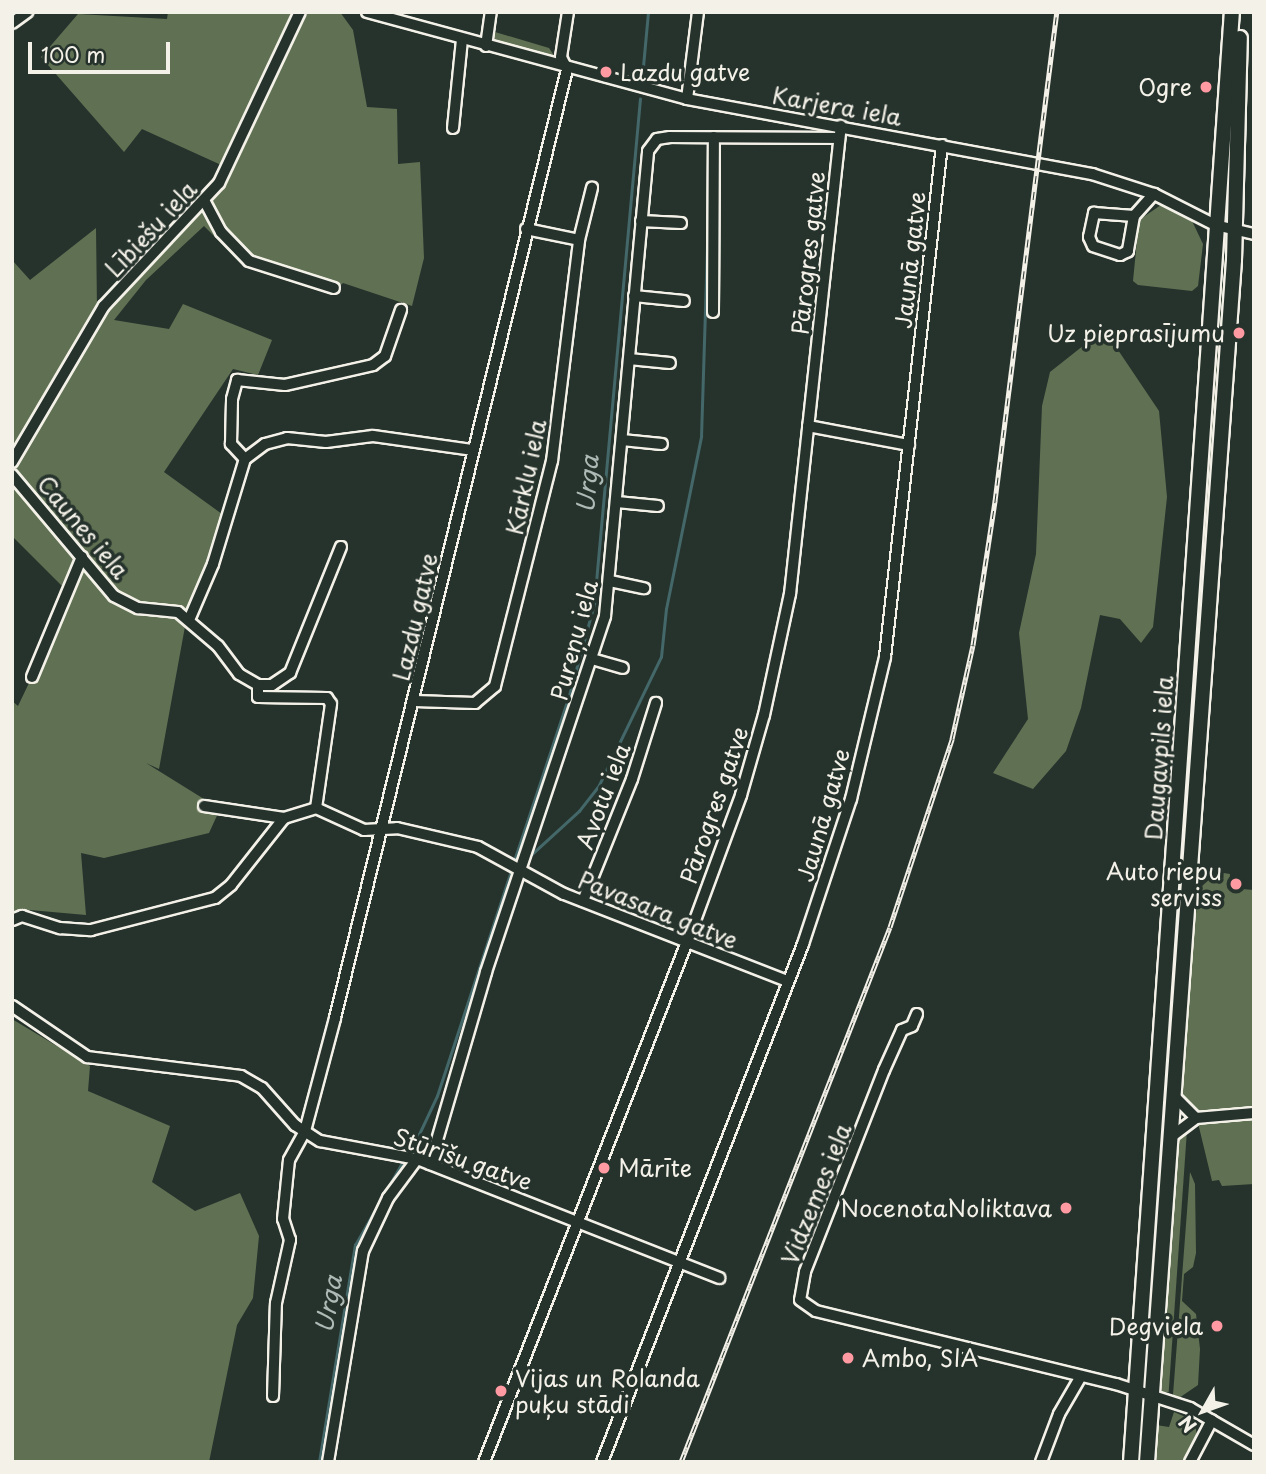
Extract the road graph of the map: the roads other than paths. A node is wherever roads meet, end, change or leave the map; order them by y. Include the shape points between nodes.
1 (27, 12) edge
2 (300, 12) edge
3 (367, 12) edge
4 (414, 12) edge
5 (491, 12) edge
6 (568, 12) edge
7 (698, 12) edge
8 (1232, 12) edge
9 (1240, 12) edge
10 (12, 23) edge
11 (412, 24) junction
12 (462, 39) junction
13 (486, 46) junction
14 (567, 69) junction
15 (687, 99) junction
16 (841, 126) junction
17 (453, 128) dead end
18 (714, 137) junction
19 (839, 138) junction
20 (942, 145) junction
21 (593, 188) dead end
22 (1154, 194) junction
23 (205, 202) junction
24 (1134, 216) junction
25 (641, 221) junction
26 (681, 222) dead end
27 (1216, 225) junction
28 (526, 229) junction
29 (1236, 230) junction
30 (1254, 234) edge
31 (579, 240) junction
32 (334, 288) dead end
33 (634, 296) junction
34 (684, 301) dead end
35 (401, 310) dead end
36 (713, 312) dead end
37 (629, 359) junction
38 (670, 363) dead end
39 (808, 426) junction
40 (622, 440) junction
41 (662, 444) dead end
42 (909, 445) junction
43 (472, 450) junction
44 (245, 459) junction
45 (12, 462) edge
46 (12, 475) edge
47 (617, 502) junction
48 (658, 506) dead end
49 (341, 547) dead end
50 (82, 557) junction
51 (610, 581) junction
52 (644, 588) dead end
53 (189, 620) junction
54 (592, 659) junction
55 (623, 668) dead end
56 (33, 677) dead end
57 (258, 685) junction
58 (415, 701) junction
59 (656, 704) dead end
60 (204, 806) dead end
61 (316, 808) junction
62 (285, 818) junction
63 (380, 830) junction
64 (518, 871) junction
65 (583, 901) junction
66 (12, 920) edge
67 (687, 942) junction
68 (787, 982) junction
69 (12, 1006) edge
70 (917, 1014) dead end
71 (1174, 1096) junction
72 (1254, 1113) edge
73 (1196, 1118) junction
74 (304, 1131) junction
75 (1171, 1137) junction
76 (417, 1159) junction
77 (430, 1164) junction
78 (577, 1219) junction
79 (682, 1261) junction
80 (719, 1278) dead end
81 (1081, 1376) junction
82 (1136, 1391) junction
83 (273, 1396) dead end
84 (1152, 1397) junction
85 (1212, 1420) junction
86 (1254, 1445) edge
87 (328, 1462) edge
88 (484, 1462) edge
89 (602, 1462) edge
90 (1041, 1462) edge
91 (1131, 1462) edge
92 (1147, 1462) edge
93 (1190, 1462) edge

1 - 10 street
2 - 23 street, Lībiešu iela via 219,183
3 - 11 street, Karjera iela
4 - 11 street
5 - 13 street
6 - 14 street, Lazdu gatve via 561,57
7 - 15 street
8 - 27 highway, Daugavpils iela
9 - 29 highway, Daugavpils iela
11 - 12 street, Karjera iela
12 - 13 street, Karjera iela
12 - 17 street
13 - 14 street, Karjera iela
14 - 15 street, Karjera iela
14 - 28 street, Lazdu gatve
15 - 16 street, Karjera iela
16 - 19 street, Pārogres gatve
16 - 20 street, Karjera iela
18 - 19 street
18 - 25 street, Pureņu iela via 662,138 651,144
18 - 36 street
19 - 39 street, Pārogres gatve
20 - 22 street, Karjera iela via 1092,174
20 - 42 street, Jaunā gatve
21 - 31 street, Kārklu iela
22 - 24 street
22 - 27 street, Karjera iela
23 - 32 street via 221,232 250,261
23 - 45 street, Lībiešu iela via 104,306
24 - 24 street via 1094,213 1089,237 1093,246 1120,255 1128,251
25 - 26 street
25 - 33 street, Pureņu iela
27 - 29 street, Karjera iela
27 - 82 highway, Daugavpils iela via 1210,374
28 - 31 street
28 - 43 street, Lazdu gatve
29 - 30 street, Karjera iela
29 - 71 highway, Daugavpils iela
31 - 58 street, Kārklu iela via 552,461 495,686 475,703
33 - 34 street
33 - 37 street, Pureņu iela
35 - 44 street via 385,356 373,365 285,385 237,380 231,444
37 - 38 street
37 - 40 street, Pureņu iela
39 - 42 street
39 - 67 street, Pārogres gatve via 780,651 741,795
40 - 41 street
40 - 47 street, Pureņu iela
42 - 68 street, Jaunā gatve via 885,657 834,857
43 - 44 street via 373,436 326,442 288,438 265,444
43 - 58 street, Lazdu gatve
44 - 53 street via 213,564
46 - 50 street, Caunes iela
47 - 48 street
47 - 51 street, Pureņu iela
49 - 57 street via 290,673 272,685
50 - 53 street, Caunes iela via 114,596 138,608 178,612
50 - 56 street
51 - 52 street
51 - 54 street, Pureņu iela
53 - 57 street, Caunes iela via 239,674
54 - 55 street
54 - 64 street, Pureņu iela
57 - 61 street, Caunes iela via 258,696 327,698 331,704
58 - 63 street, Lazdu gatve
59 - 65 street, Avotu iela via 632,779
60 - 62 street
61 - 62 street
61 - 63 street via 364,830
62 - 66 street via 215,898 91,930 60,928 22,916
63 - 64 street, Pavasara gatve via 397,828 458,841
63 - 74 street, Lazdu gatve
64 - 65 street, Pavasara gatve
64 - 77 street, Pureņu iela
65 - 67 street, Pavasara gatve
67 - 68 street, Pavasara gatve
67 - 78 street, Pārogres gatve
68 - 79 street, Jaunā gatve
69 - 74 street, Stūrīšu gatve via 87,1057 205,1069 251,1080
70 - 81 street, Vidzemes iela via 912,1026 902,1030 884,1070 806,1272 800,1300 817,1311
71 - 73 street
71 - 75 highway, Daugavpils iela
72 - 73 street
73 - 75 street
74 - 76 street, Stūrīšu gatve via 320,1141
74 - 83 street, Lazdu gatve via 289,1160 284,1194 283,1219 289,1240 276,1303
75 - 84 highway, Daugavpils iela
76 - 77 street, Stūrīšu gatve
76 - 87 street via 388,1198 363,1251
77 - 78 street, Stūrīšu gatve
78 - 79 street, Stūrīšu gatve
78 - 88 street, Pārogres gatve
79 - 80 street, Stūrīšu gatve
79 - 89 street, Jaunā gatve
81 - 82 street, Vidzemes iela
81 - 90 street via 1059,1414
82 - 84 street, Vidzemes iela
82 - 91 highway, Daugavpils iela
84 - 85 street, Vidzemes iela
84 - 92 highway, Daugavpils iela
85 - 86 street, Vidzemes iela
85 - 93 street

